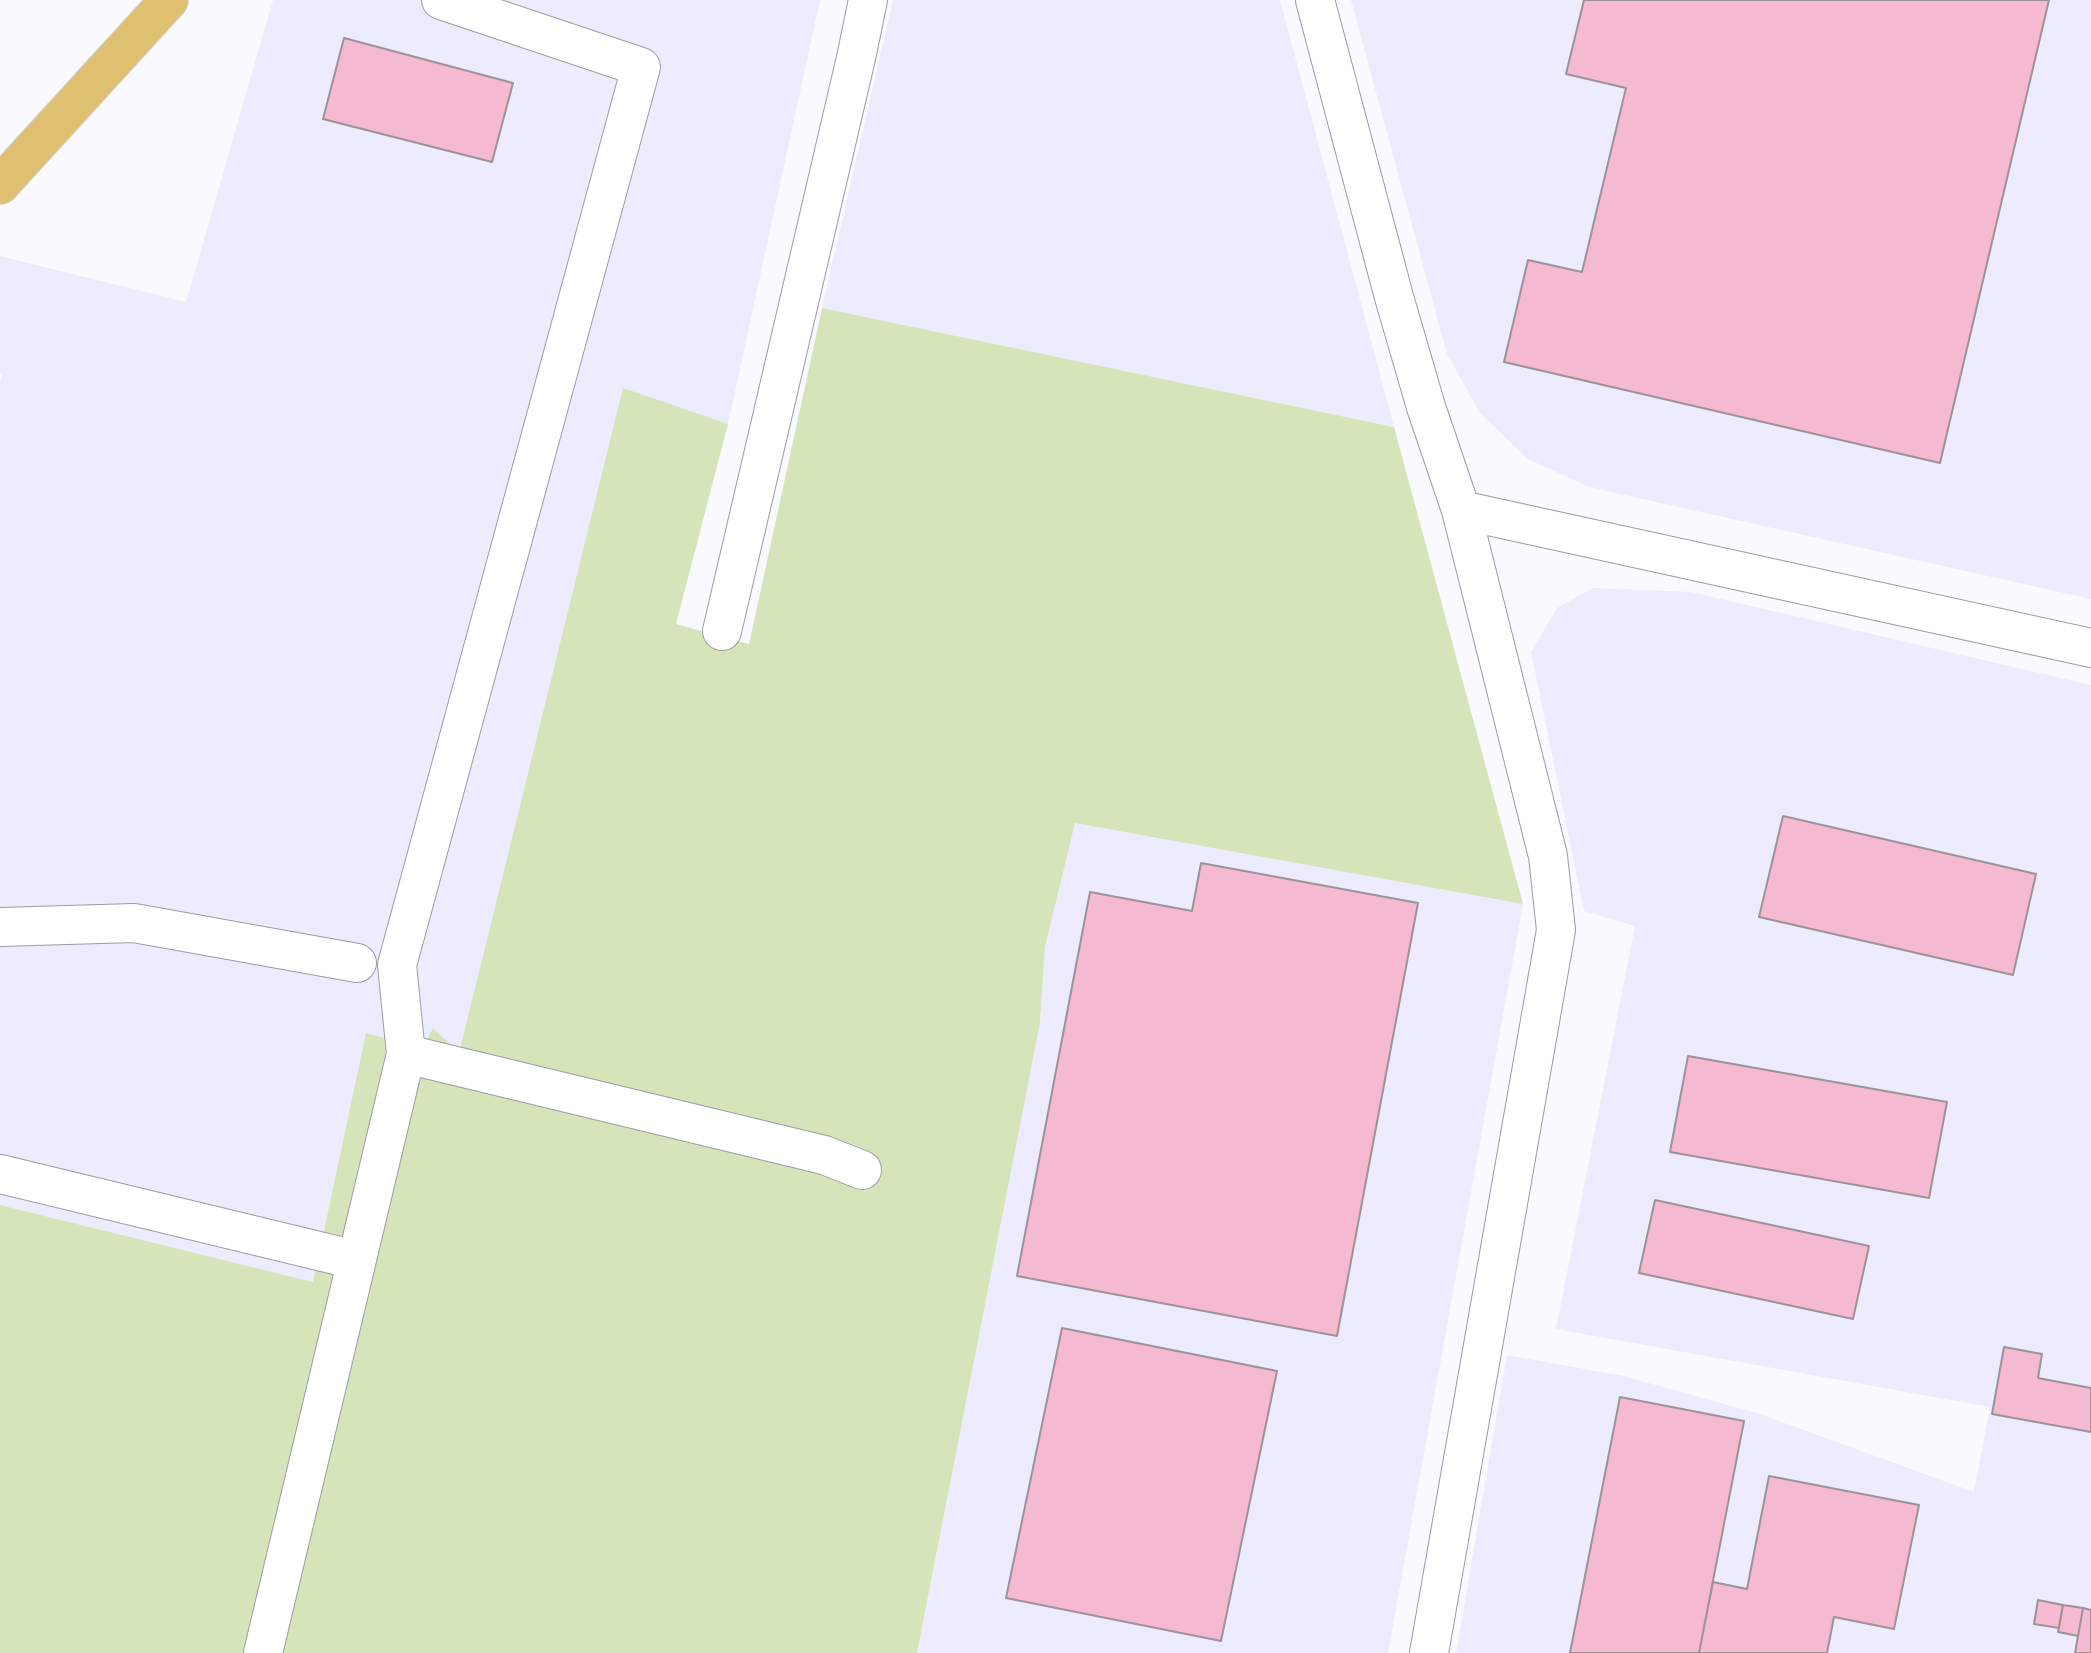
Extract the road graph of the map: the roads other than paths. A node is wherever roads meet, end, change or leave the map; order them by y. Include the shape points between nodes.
1 (169, 0) edge
2 (441, 0) edge
3 (868, 0) edge
4 (1314, 0) edge
5 (0, 185) edge
6 (1461, 510) junction
7 (722, 631) dead end
8 (2091, 648) edge
9 (0, 927) edge
10 (357, 963) dead end
11 (406, 1054) junction
12 (862, 1170) dead end
13 (0, 1174) edge
14 (356, 1260) junction
15 (262, 1653) edge
16 (1429, 1653) edge

1 - 5 main road
2 - 11 street via 641,66 397,965
3 - 7 street
4 - 6 street via 1394,297
6 - 8 street
6 - 16 street via 1548,856 1556,930
9 - 10 street via 134,923
11 - 12 street via 824,1155
11 - 14 street
13 - 14 street
14 - 15 street

